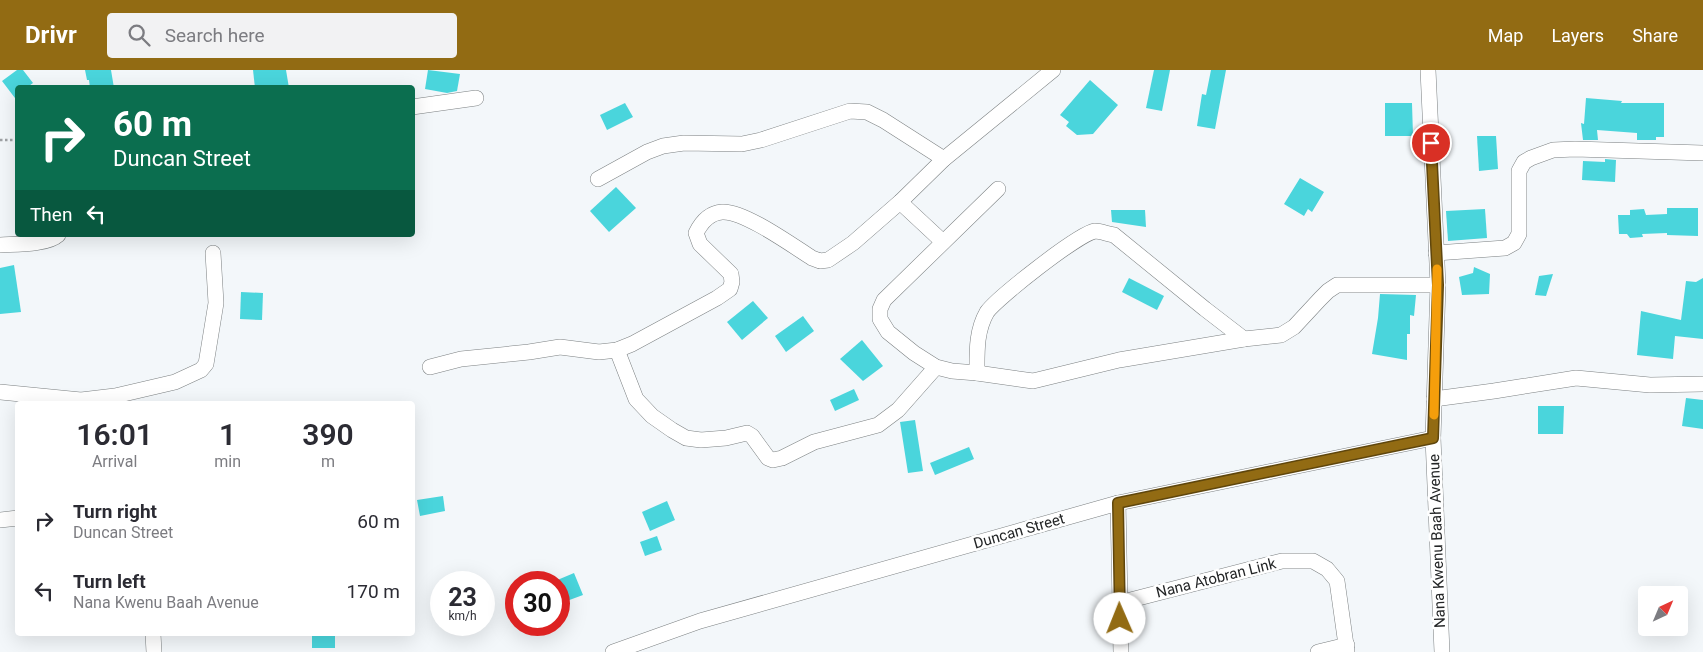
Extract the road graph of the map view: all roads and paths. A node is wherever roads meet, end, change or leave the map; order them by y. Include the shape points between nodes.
1 (1053, 70) edge
2 (1428, 70) edge
3 (476, 98) dead end
4 (415, 106) edge
5 (0, 140) edge
6 (15, 140) edge
7 (1703, 153) edge
8 (944, 159) junction
9 (598, 179) dead end
10 (998, 189) dead end
11 (900, 202) junction
12 (56, 237) edge
13 (943, 242) junction
14 (0, 245) edge
15 (213, 253) dead end
16 (1436, 253) junction
17 (1438, 285) junction
18 (1244, 339) junction
19 (617, 350) junction
20 (430, 367) dead end
21 (936, 367) junction
22 (977, 373) junction
23 (1703, 384) edge
24 (0, 392) edge
25 (137, 398) edge
26 (1434, 399) junction
27 (1433, 438) junction
28 (1118, 503) junction
29 (15, 518) edge
30 (0, 520) edge
31 (1119, 603) junction
32 (153, 636) edge
33 (1347, 649) edge
34 (616, 651) edge
35 (154, 652) edge
36 (1121, 652) edge
37 (1318, 652) edge
38 (1442, 652) edge

1 - 8 street
2 - 16 street, Nana Kwenu Baah Avenue
3 - 4 street
5 - 6 path
7 - 16 street via 1575,149 1553,150 1531,158 1519,171 1519,234 1514,243 1505,248
8 - 9 street via 883,120 867,112 850,110 742,144 663,146
8 - 11 street
10 - 13 street
11 - 13 street
11 - 19 street via 853,243 828,260 820,261 754,222 723,212 713,214 702,222 696,233 700,244 731,274 730,289 665,327
12 - 14 street
13 - 21 street via 884,300 880,310 880,318 888,332
15 - 25 street via 216,303 206,364 192,376
16 - 17 street, Nana Kwenu Baah Avenue
17 - 18 street via 1337,286 1320,298 1294,327 1281,335
17 - 26 street, Nana Kwenu Baah Avenue
18 - 22 street via 1119,360 1033,381
18 - 22 street via 1114,235 1095,231 1078,238 998,299 981,326
19 - 20 street via 599,352 560,347 461,359
19 - 21 street via 636,398 665,426 686,438 701,440 747,433 773,460 814,442 878,425 898,410
21 - 22 street
23 - 26 street via 1650,385 1576,378
24 - 25 street via 81,400 115,396
26 - 27 street, Nana Kwenu Baah Avenue
27 - 28 street, Duncan Street
27 - 38 street, Nana Kwenu Baah Avenue
28 - 31 street
28 - 34 street, Duncan Street via 700,621
29 - 30 street
31 - 33 street, Nana Atobran Link via 1282,561 1313,561 1327,569 1337,581
31 - 36 street
32 - 35 street
33 - 37 street

